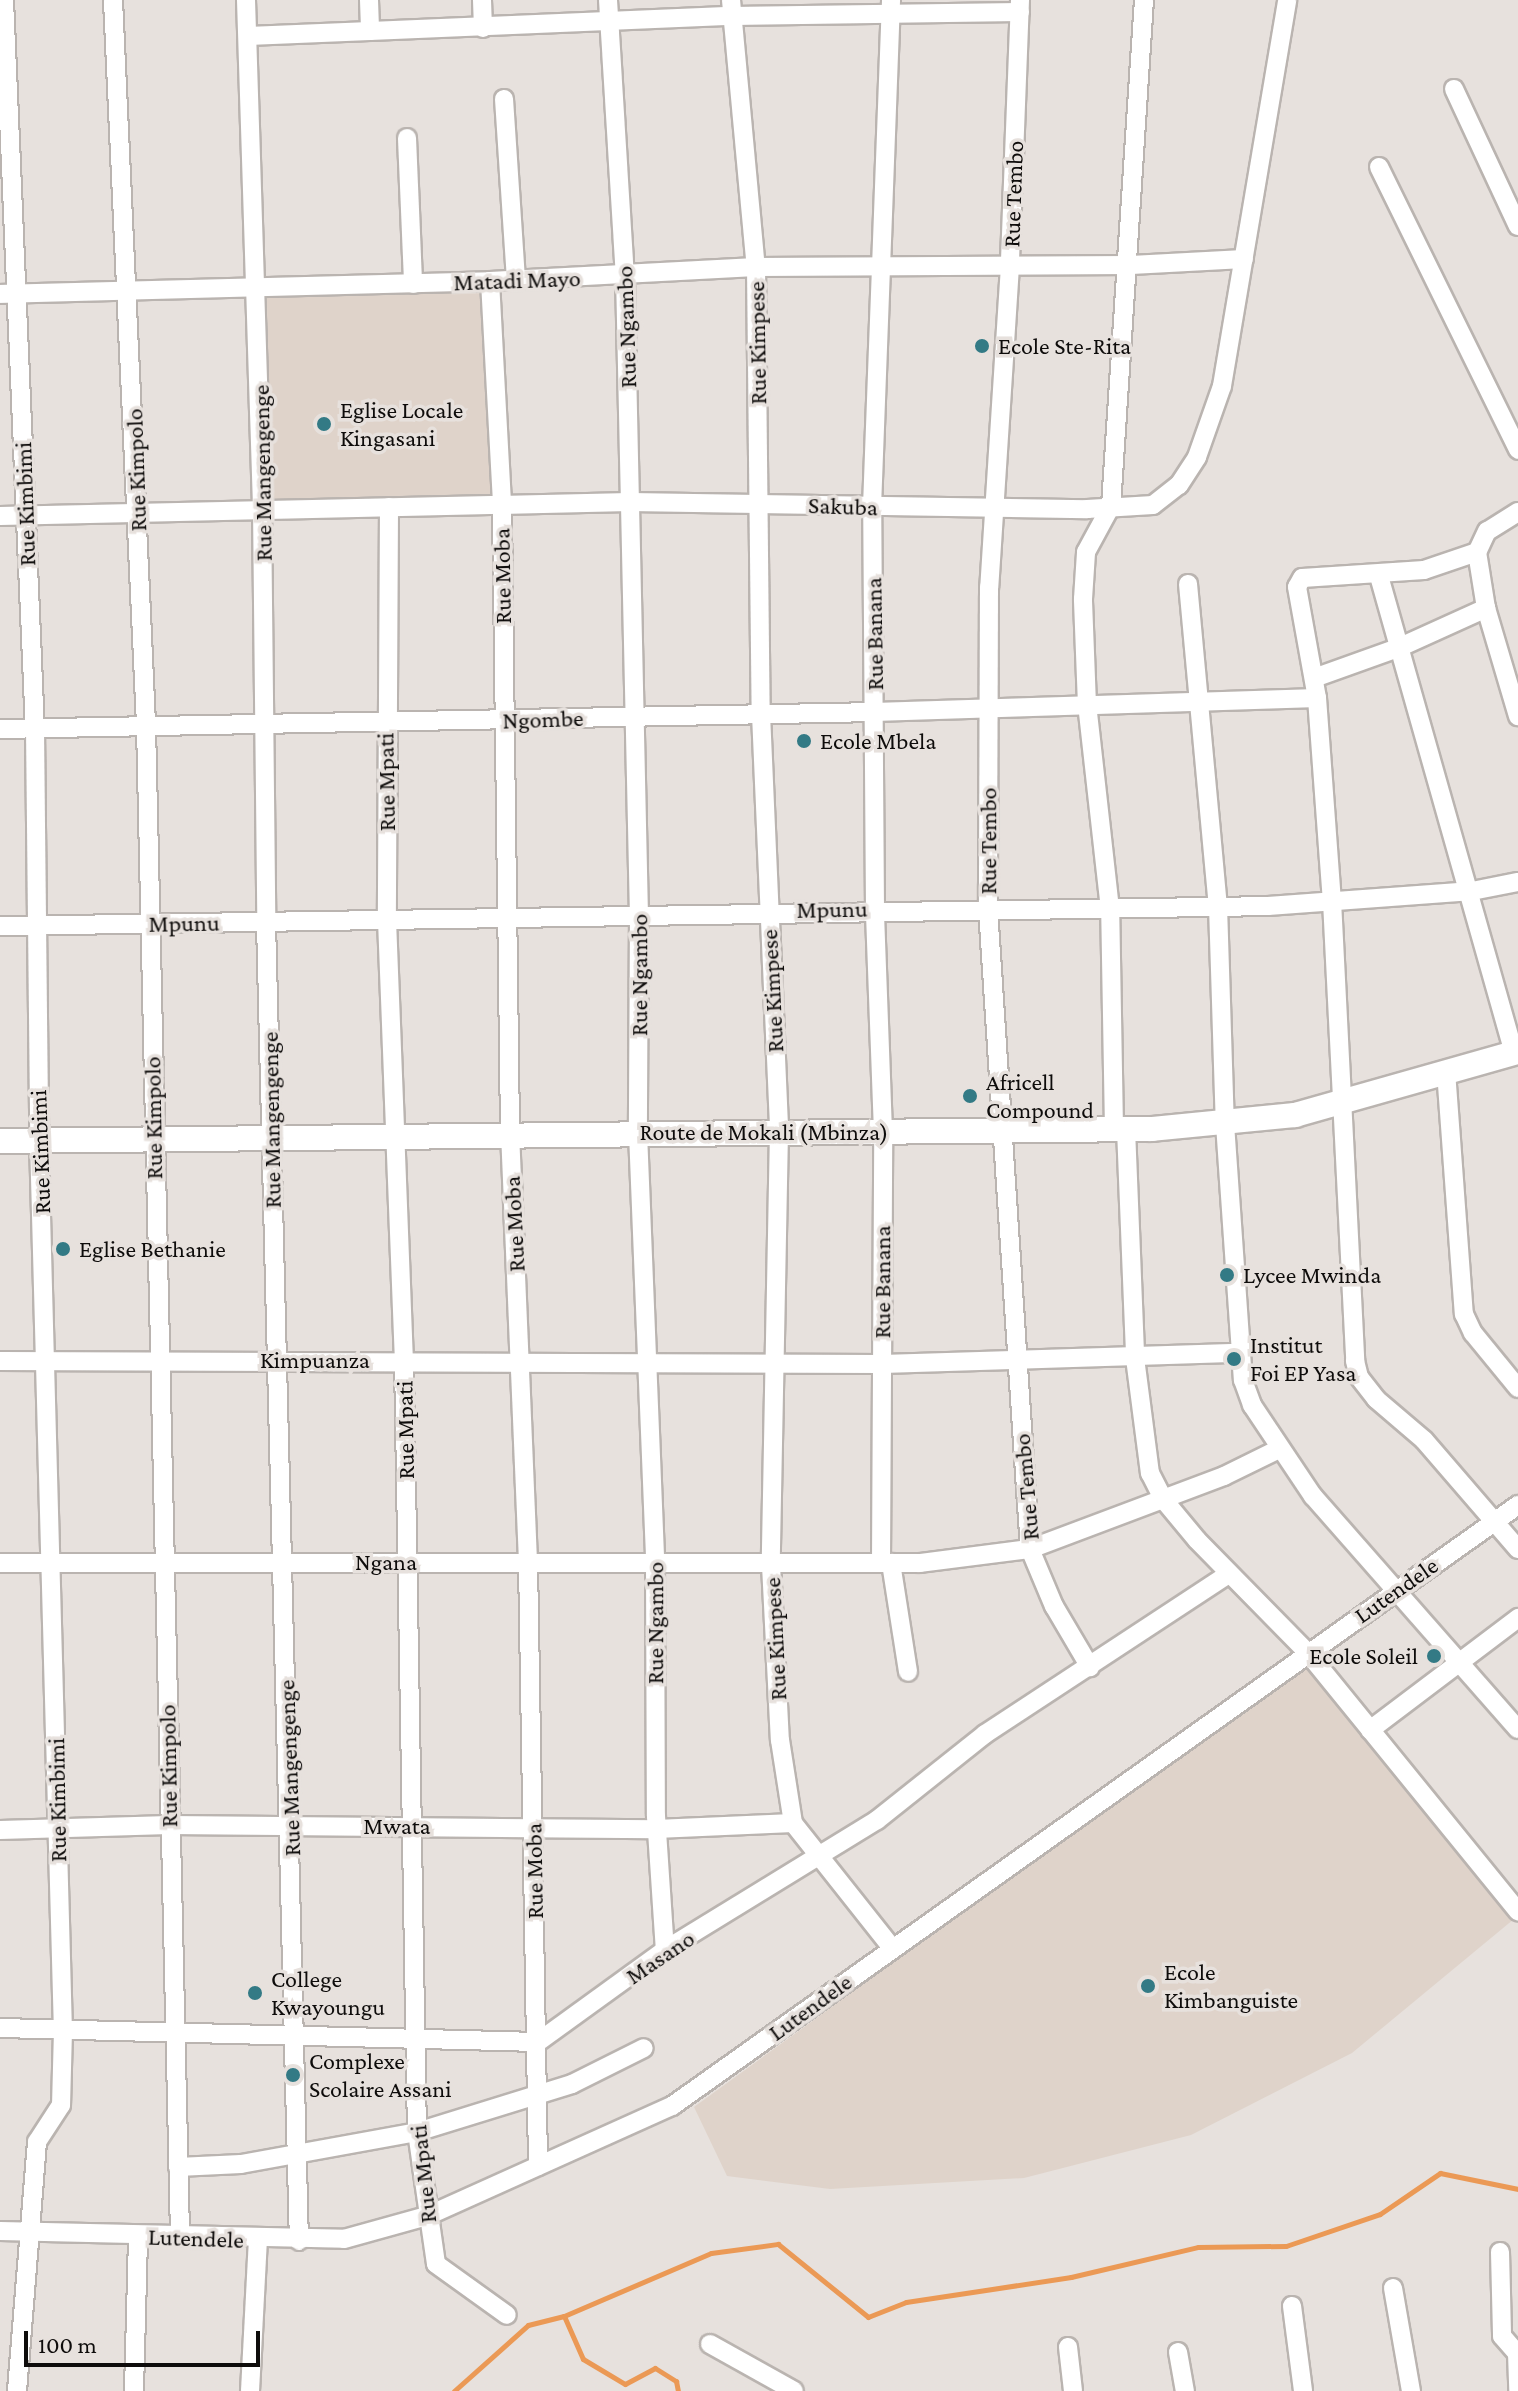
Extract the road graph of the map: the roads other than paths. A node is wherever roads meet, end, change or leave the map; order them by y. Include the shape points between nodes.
1 (4, 0) edge
2 (113, 0) edge
3 (246, 0) edge
4 (369, 0) edge
5 (482, 0) edge
6 (608, 0) edge
7 (1144, 0) edge
8 (1287, 0) edge
9 (1020, 6) edge
10 (822, 7) edge
11 (891, 7) edge
12 (732, 8) edge
13 (610, 24) junction
14 (483, 28) junction
15 (370, 31) junction
16 (248, 36) junction
17 (1454, 89) dead end
18 (504, 99) dead end
19 (407, 138) dead end
20 (1379, 167) dead end
21 (1518, 226) edge
22 (1244, 259) junction
23 (1131, 265) junction
24 (884, 266) junction
25 (1010, 266) junction
26 (756, 267) junction
27 (625, 275) junction
28 (516, 280) junction
29 (490, 281) junction
30 (413, 284) junction
31 (257, 289) junction
32 (130, 292) junction
33 (9, 294) edge
34 (1518, 450) edge
35 (630, 502) junction
36 (761, 503) junction
37 (502, 504) junction
38 (1111, 506) junction
39 (262, 507) junction
40 (389, 507) junction
41 (872, 507) junction
42 (997, 507) junction
43 (137, 511) junction
44 (1518, 512) edge
45 (0, 516) edge
46 (25, 516) junction
47 (1477, 552) junction
48 (1379, 576) junction
49 (1188, 584) dead end
50 (1486, 608) junction
51 (1398, 648) junction
52 (1314, 678) junction
53 (1317, 698) junction
54 (1202, 702) junction
55 (1087, 705) junction
56 (987, 707) junction
57 (875, 712) junction
58 (761, 714) junction
59 (635, 716) junction
60 (1518, 716) edge
61 (504, 720) junction
62 (385, 723) junction
63 (146, 725) junction
64 (267, 725) junction
65 (0, 729) edge
66 (35, 729) junction
67 (1518, 882) edge
68 (1472, 891) junction
69 (1332, 901) junction
70 (1218, 906) junction
71 (875, 909) junction
72 (988, 909) junction
73 (1110, 909) junction
74 (768, 910) junction
75 (639, 915) junction
76 (511, 918) junction
77 (387, 920) junction
78 (266, 922) junction
79 (148, 924) junction
80 (35, 925) junction
81 (0, 926) edge
82 (1516, 1052) edge
83 (1446, 1071) junction
84 (1340, 1105) junction
85 (1225, 1124) junction
86 (1120, 1129) junction
87 (1000, 1130) junction
88 (779, 1131) junction
89 (510, 1132) junction
90 (883, 1132) junction
91 (394, 1133) junction
92 (638, 1133) junction
93 (271, 1137) junction
94 (153, 1138) junction
95 (39, 1140) junction
96 (0, 1141) edge
97 (1239, 1353) junction
98 (1135, 1358) junction
99 (277, 1360) junction
100 (404, 1360) junction
101 (520, 1360) junction
102 (646, 1360) junction
103 (0, 1361) edge
104 (46, 1361) junction
105 (158, 1361) junction
106 (773, 1362) junction
107 (1016, 1363) junction
108 (882, 1364) junction
109 (1518, 1388) edge
110 (1279, 1449) junction
111 (1163, 1499) junction
112 (1518, 1505) edge
113 (1496, 1523) junction
114 (1030, 1549) junction
115 (1518, 1549) edge
116 (528, 1561) junction
117 (282, 1562) junction
118 (408, 1562) junction
119 (0, 1563) edge
120 (52, 1563) junction
121 (163, 1563) junction
122 (886, 1563) junction
123 (655, 1564) junction
124 (771, 1565) junction
125 (1229, 1574) junction
126 (1394, 1589) junction
127 (1518, 1618) edge
128 (1308, 1653) junction
129 (1459, 1662) junction
130 (1090, 1667) junction
131 (908, 1672) dead end
132 (1518, 1729) edge
133 (1370, 1730) junction
134 (793, 1823) junction
135 (169, 1825) junction
136 (413, 1825) junction
137 (533, 1826) junction
138 (292, 1827) junction
139 (656, 1829) junction
140 (0, 1830) edge
141 (58, 1830) junction
142 (820, 1858) junction
143 (1518, 1911) edge
144 (892, 1948) junction
145 (665, 1950) junction
146 (0, 2028) edge
147 (63, 2030) junction
148 (175, 2033) junction
149 (293, 2035) junction
150 (418, 2038) junction
151 (538, 2042) junction
152 (644, 2048) dead end
153 (537, 2096) junction
154 (417, 2132) junction
155 (296, 2155) junction
156 (538, 2166) junction
157 (178, 2167) junction
158 (427, 2216) junction
159 (0, 2231) edge
160 (27, 2232) junction
161 (138, 2236) junction
162 (180, 2237) junction
163 (258, 2240) junction
164 (299, 2241) junction
165 (1500, 2252) dead end
166 (1393, 2288) dead end
167 (1292, 2306) dead end
168 (507, 2315) dead end
169 (710, 2344) dead end
170 (1068, 2347) dead end
171 (1178, 2352) dead end
172 (17, 2391) edge
173 (134, 2391) edge
174 (250, 2391) edge
175 (794, 2391) edge
176 (1073, 2391) edge
177 (1185, 2391) edge
178 (1303, 2391) edge
179 (1411, 2391) edge
180 (1518, 2391) edge

1 - 33 street, Rue Kimbimi
2 - 32 street, Rue Kimpolo
3 - 16 street, Rue Mangengenge
4 - 15 street
5 - 14 street
6 - 13 street, Rue Ngambo
7 - 23 street
8 - 22 street, Sakuba
9 - 11 street
9 - 25 street, Rue Tembo
10 - 11 street
10 - 12 street
11 - 24 street, Rue Banana
12 - 13 street
12 - 26 street, Rue Kimpese
13 - 14 street
13 - 27 street, Rue Ngambo
14 - 15 street
15 - 16 street
16 - 31 street, Rue Mangengenge
17 - 21 street
18 - 28 street
19 - 30 street
20 - 34 street
22 - 23 street, Matadi Mayo
22 - 38 street, Sakuba via 1222,386 1197,457 1179,485 1153,505
23 - 25 street, Matadi Mayo
23 - 38 street
24 - 25 street, Matadi Mayo
24 - 26 street, Matadi Mayo
24 - 41 street, Rue Banana
25 - 42 street, Rue Tembo
26 - 27 street, Matadi Mayo
26 - 36 street, Rue Kimpese
27 - 28 street, Matadi Mayo
27 - 35 street, Rue Ngambo
28 - 29 street, Matadi Mayo
29 - 30 street, Matadi Mayo
29 - 37 street, Rue Moba
30 - 31 street, Matadi Mayo
31 - 32 street, Matadi Mayo
31 - 39 street, Rue Mangengenge
32 - 33 street, Matadi Mayo
32 - 43 street, Rue Kimpolo
33 - 46 street, Rue Kimbimi
35 - 36 street, Sakuba
35 - 37 street, Sakuba
35 - 59 street, Rue Ngambo
36 - 41 street, Sakuba
36 - 58 street, Rue Kimpese
37 - 40 street, Sakuba
37 - 61 street, Rue Moba
38 - 42 street, Sakuba
38 - 55 street via 1086,552
39 - 40 street, Sakuba
39 - 43 street, Sakuba
39 - 64 street, Rue Mangengenge
40 - 62 street, Rue Mpati
41 - 42 street, Sakuba
41 - 57 street, Rue Banana
42 - 56 street, Rue Tembo
43 - 46 street, Sakuba
43 - 63 street, Rue Kimpolo
44 - 47 street via 1487,531
45 - 46 street, Sakuba
46 - 66 street, Rue Kimbimi
47 - 48 street via 1424,570
47 - 50 street
48 - 51 street
48 - 52 street via 1299,582
49 - 54 street
50 - 51 street
50 - 60 street
51 - 52 street
51 - 68 street
52 - 53 street
53 - 54 street, Ngombe
53 - 69 street
54 - 55 street, Ngombe
54 - 70 street
55 - 56 street, Ngombe
55 - 73 street
56 - 57 street, Ngombe
56 - 72 street, Rue Tembo
57 - 58 street, Ngombe
57 - 71 street, Rue Banana
58 - 59 street, Ngombe
58 - 74 street, Rue Kimpese
59 - 61 street, Ngombe
59 - 75 street, Rue Ngambo
61 - 62 street, Ngombe
61 - 76 street, Rue Moba
62 - 64 street, Ngombe
62 - 77 street, Rue Mpati
63 - 64 street, Ngombe
63 - 66 street, Ngombe
63 - 79 street, Rue Kimpolo
64 - 78 street, Rue Mangengenge
65 - 66 street, Ngombe
66 - 80 street, Rue Kimbimi
67 - 68 street, Mpunu
68 - 69 street, Mpunu
68 - 82 street
69 - 70 street, Mpunu
69 - 84 street
70 - 73 street, Mpunu
70 - 85 street
71 - 72 street, Mpunu
71 - 74 street, Mpunu
71 - 90 street, Rue Banana
72 - 73 street, Mpunu
72 - 87 street, Rue Tembo
73 - 86 street
74 - 75 street, Mpunu
74 - 88 street, Rue Kimpese
75 - 76 street, Mpunu
75 - 92 street, Rue Ngambo
76 - 77 street, Mpunu
76 - 89 street, Rue Moba
77 - 78 street, Mpunu
77 - 91 street, Rue Mpati
78 - 79 street, Mpunu
78 - 93 street, Rue Mangengenge
79 - 80 street, Mpunu
79 - 94 street, Rue Kimpolo
80 - 81 street, Mpunu
80 - 95 street, Rue Kimbimi
82 - 83 street, Route de Mokali (Mbinza)
83 - 84 street, Route de Mokali (Mbinza)
83 - 109 street via 1464,1314
84 - 85 street, Route de Mokali (Mbinza)
84 - 113 street via 1352,1341 1359,1377 1424,1440
85 - 86 street, Route de Mokali (Mbinza)
85 - 97 street
86 - 87 street, Route de Mokali (Mbinza)
86 - 98 street
87 - 90 street, Route de Mokali (Mbinza)
87 - 107 street, Rue Tembo
88 - 90 street, Route de Mokali (Mbinza)
88 - 92 street, Route de Mokali (Mbinza)
88 - 106 street, Rue Kimpese
89 - 91 street, Route de Mokali (Mbinza)
89 - 92 street, Route de Mokali (Mbinza)
89 - 101 street, Rue Moba
90 - 108 street, Rue Banana
91 - 93 street, Route de Mokali (Mbinza)
91 - 100 street, Rue Mpati
92 - 102 street, Rue Ngambo
93 - 94 street, Route de Mokali (Mbinza)
93 - 99 street, Rue Mangengenge
94 - 95 street, Route de Mokali (Mbinza)
94 - 105 street, Rue Kimpolo
95 - 96 street, Route de Mokali (Mbinza)
95 - 104 street, Rue Kimbimi
97 - 98 street, Kimpuanza
97 - 110 street via 1252,1405
98 - 107 street, Kimpuanza
98 - 111 street via 1143,1449
99 - 100 street, Kimpuanza
99 - 105 street, Kimpuanza
99 - 117 street, Rue Mangengenge
100 - 101 street, Kimpuanza
100 - 118 street, Rue Mpati
101 - 102 street, Kimpuanza
101 - 116 street, Rue Moba
102 - 106 street, Kimpuanza
102 - 123 street, Rue Ngambo
103 - 104 street, Kimpuanza
104 - 105 street, Kimpuanza
104 - 120 street, Rue Kimbimi
105 - 121 street, Rue Kimpolo
106 - 108 street, Kimpuanza
106 - 124 street, Rue Kimpese
107 - 108 street, Kimpuanza
107 - 114 street, Rue Tembo
108 - 122 street, Rue Banana
110 - 111 street, Ngana
110 - 126 street
111 - 114 street, Ngana
111 - 125 street
112 - 113 street, Lutendele
113 - 115 street
113 - 126 street, Lutendele
114 - 122 street, Ngana
114 - 130 street, Rue Tembo via 1054,1606
116 - 118 street, Ngana
116 - 123 street, Ngana
116 - 137 street, Rue Moba
117 - 118 street, Ngana
117 - 121 street, Ngana
117 - 138 street, Rue Mangengenge
118 - 136 street, Rue Mpati
119 - 120 street, Ngana
120 - 121 street, Ngana
120 - 141 street, Rue Kimbimi
121 - 135 street, Rue Kimpolo
122 - 124 street, Ngana
122 - 131 street, Rue Banana
123 - 124 street, Ngana
123 - 139 street, Rue Ngambo
124 - 134 street, Rue Kimpese via 780,1740
125 - 128 street
125 - 130 street, Masano
126 - 128 street, Lutendele
126 - 129 street
127 - 129 street
128 - 133 street
128 - 144 street, Lutendele
129 - 132 street
129 - 133 street
130 - 142 street, Masano via 985,1734
133 - 143 street
134 - 139 street, Mwata
134 - 142 street, Rue Kimpese
135 - 138 street, Mwata
135 - 141 street, Mwata
135 - 148 street, Rue Kimpolo
136 - 137 street, Mwata
136 - 138 street, Mwata
136 - 150 street, Rue Mpati
137 - 139 street, Mwata
137 - 151 street, Rue Moba
138 - 149 street, Rue Mangengenge
139 - 145 street, Rue Ngambo
140 - 141 street, Mwata
141 - 147 street, Rue Kimbimi
142 - 144 street, Rue Kimpese
142 - 145 street, Masano
144 - 156 street, Lutendele via 672,2106
145 - 151 street, Masano
146 - 147 street
147 - 148 street
147 - 160 street, Rue Kimbimi via 61,2105 37,2142
148 - 149 street
148 - 157 street, Rue Kimpolo
149 - 150 street
149 - 155 street, Rue Mangengenge
150 - 151 street
150 - 154 street, Rue Mpati
151 - 153 street, Rue Moba
152 - 153 street
153 - 154 street
153 - 156 street, Rue Moba
154 - 155 street
154 - 158 street, Rue Mpati
155 - 157 street
155 - 164 street, Rue Mangengenge
156 - 158 street, Lutendele
157 - 162 street, Rue Kimpolo
158 - 164 street, Lutendele via 344,2239
158 - 168 street, Rue Mpati via 441,2271
159 - 160 street, Lutendele
160 - 161 street, Lutendele
160 - 172 street, Rue Kimbimi
161 - 162 street, Lutendele
161 - 173 street
162 - 163 street, Lutendele
163 - 164 street, Lutendele
163 - 174 street
165 - 180 street via 1502,2336 1517,2353
166 - 179 street
167 - 178 street
169 - 175 street
170 - 176 street
171 - 177 street

